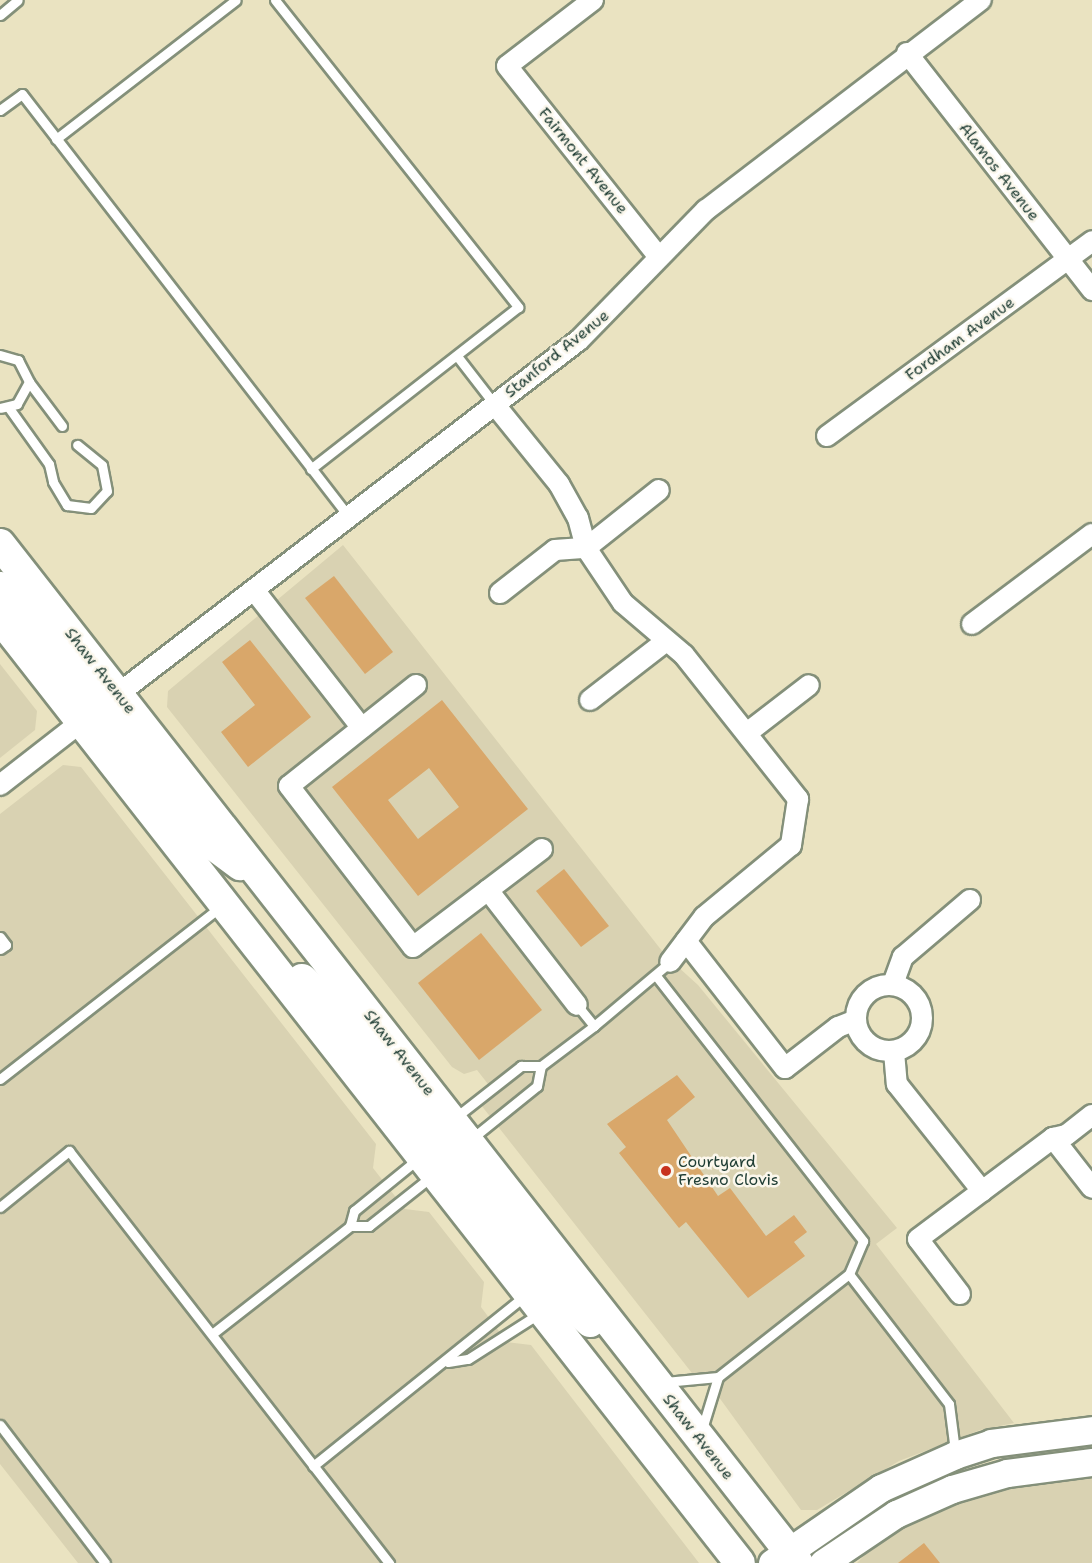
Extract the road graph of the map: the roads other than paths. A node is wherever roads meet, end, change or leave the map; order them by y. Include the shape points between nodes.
1 (18, 0) edge
2 (236, 0) edge
3 (275, 0) edge
4 (592, 0) edge
5 (981, 0) edge
6 (0, 15) edge
7 (906, 53) junction
8 (0, 110) edge
9 (56, 139) junction
10 (1092, 241) edge
11 (658, 256) junction
12 (1068, 260) junction
13 (1092, 290) edge
14 (0, 355) edge
15 (457, 356) junction
16 (29, 382) junction
17 (495, 405) junction
18 (5, 408) edge
19 (62, 426) dead end
20 (827, 436) dead end
21 (77, 445) dead end
22 (311, 469) junction
23 (659, 490) dead end
24 (349, 517) junction
25 (1092, 534) edge
26 (0, 544) edge
27 (586, 548) junction
28 (0, 587) edge
29 (254, 590) junction
30 (500, 593) dead end
31 (0, 618) edge
32 (972, 624) dead end
33 (666, 641) junction
34 (416, 685) dead end
35 (809, 685) dead end
36 (118, 694) junction
37 (590, 700) dead end
38 (81, 722) junction
39 (362, 728) junction
40 (747, 733) junction
41 (0, 785) edge
42 (542, 849) dead end
43 (269, 886) junction
44 (488, 890) junction
45 (970, 900) dead end
46 (224, 904) junction
47 (0, 937) edge
48 (686, 941) junction
49 (0, 950) edge
50 (670, 962) joint
51 (657, 977) junction
52 (893, 984) junction
53 (577, 1005) joint
54 (856, 1020) junction
55 (594, 1026) junction
56 (894, 1052) junction
57 (541, 1066) junction
58 (0, 1079) edge
59 (1092, 1115) edge
60 (460, 1131) junction
61 (1053, 1138) junction
62 (428, 1165) junction
63 (1092, 1188) edge
64 (982, 1191) junction
65 (0, 1207) edge
66 (350, 1226) junction
67 (849, 1274) junction
68 (960, 1294) dead end
69 (535, 1302) junction
70 (212, 1334) junction
71 (448, 1362) junction
72 (718, 1377) junction
73 (656, 1383) junction
74 (0, 1425) edge
75 (1092, 1430) edge
76 (699, 1438) junction
77 (1092, 1442) edge
78 (956, 1455) junction
79 (1092, 1462) edge
80 (313, 1466) junction
81 (924, 1500) junction
82 (786, 1559) edge
83 (105, 1563) edge
84 (389, 1563) edge
85 (740, 1563) edge
86 (824, 1563) edge

1 - 6 lane
2 - 9 lane
3 - 15 lane via 518,307
4 - 11 street, Fairmont Avenue via 507,66
5 - 7 street, Stanford Avenue
7 - 11 street, Stanford Avenue via 706,210
7 - 12 street, Alamos Avenue
8 - 9 lane via 22,94
9 - 22 lane
10 - 12 street, Fordham Avenue
11 - 17 street, Stanford Avenue via 579,340
12 - 13 street, Alamos Avenue
12 - 20 street, Fordham Avenue
14 - 16 lane via 18,360
15 - 17 lane
15 - 22 lane
16 - 18 lane via 23,398
16 - 19 lane
17 - 24 street, Stanford Avenue
17 - 27 street via 559,484 578,518
18 - 21 lane via 50,464 53,482 67,505 91,508 106,491 102,465
22 - 24 lane
23 - 27 street
24 - 29 street, Stanford Avenue
25 - 32 street
26 - 36 main road, Shaw Avenue
27 - 30 street via 555,550
27 - 33 street via 622,603
28 - 36 main road via 87,692 97,698
29 - 36 street, Stanford Avenue
29 - 39 street
31 - 38 main road
33 - 37 street
33 - 40 street via 684,654
34 - 39 street
35 - 40 street
36 - 43 main road, Shaw Avenue
38 - 41 street
38 - 43 main road via 106,719 205,839
38 - 46 main road
39 - 44 street via 289,786 413,948
40 - 48 street via 798,799 791,845 704,917
42 - 44 street
43 - 60 main road, Shaw Avenue
44 - 53 street
45 - 52 street via 903,957
46 - 58 lane
46 - 60 main road via 339,1014 431,1132 444,1140
46 - 62 main road
47 - 49 lane via 6,945
48 - 50 street
48 - 54 street via 785,1068 838,1027
50 - 51 lane
51 - 55 lane
51 - 67 lane via 863,1242
52 - 54 street via 870,990
52 - 56 street via 914,995 923,1016 919,1035
53 - 55 lane
54 - 56 street via 865,1042
55 - 57 lane
56 - 64 street via 897,1084
57 - 60 lane via 521,1066
57 - 60 lane via 537,1086
59 - 61 street via 1066,1135
60 - 73 main road, Shaw Avenue
61 - 63 street
61 - 64 street
62 - 66 lane via 354,1211
62 - 66 lane via 369,1226
62 - 69 main road
62 - 73 main road via 442,1154 454,1160 556,1291
64 - 68 street via 918,1239
65 - 70 lane via 69,1151
66 - 70 lane
67 - 72 lane
67 - 78 lane via 949,1404
69 - 71 lane
69 - 71 lane via 468,1359
69 - 85 main road
70 - 80 lane
71 - 80 lane
72 - 73 lane
72 - 76 lane
73 - 76 main road, Shaw Avenue
74 - 83 lane
75 - 78 main road via 991,1443
76 - 82 main road, Shaw Avenue
77 - 81 main road via 983,1464
78 - 82 main road via 881,1488
79 - 81 main road via 1007,1473
80 - 84 lane
81 - 86 main road

